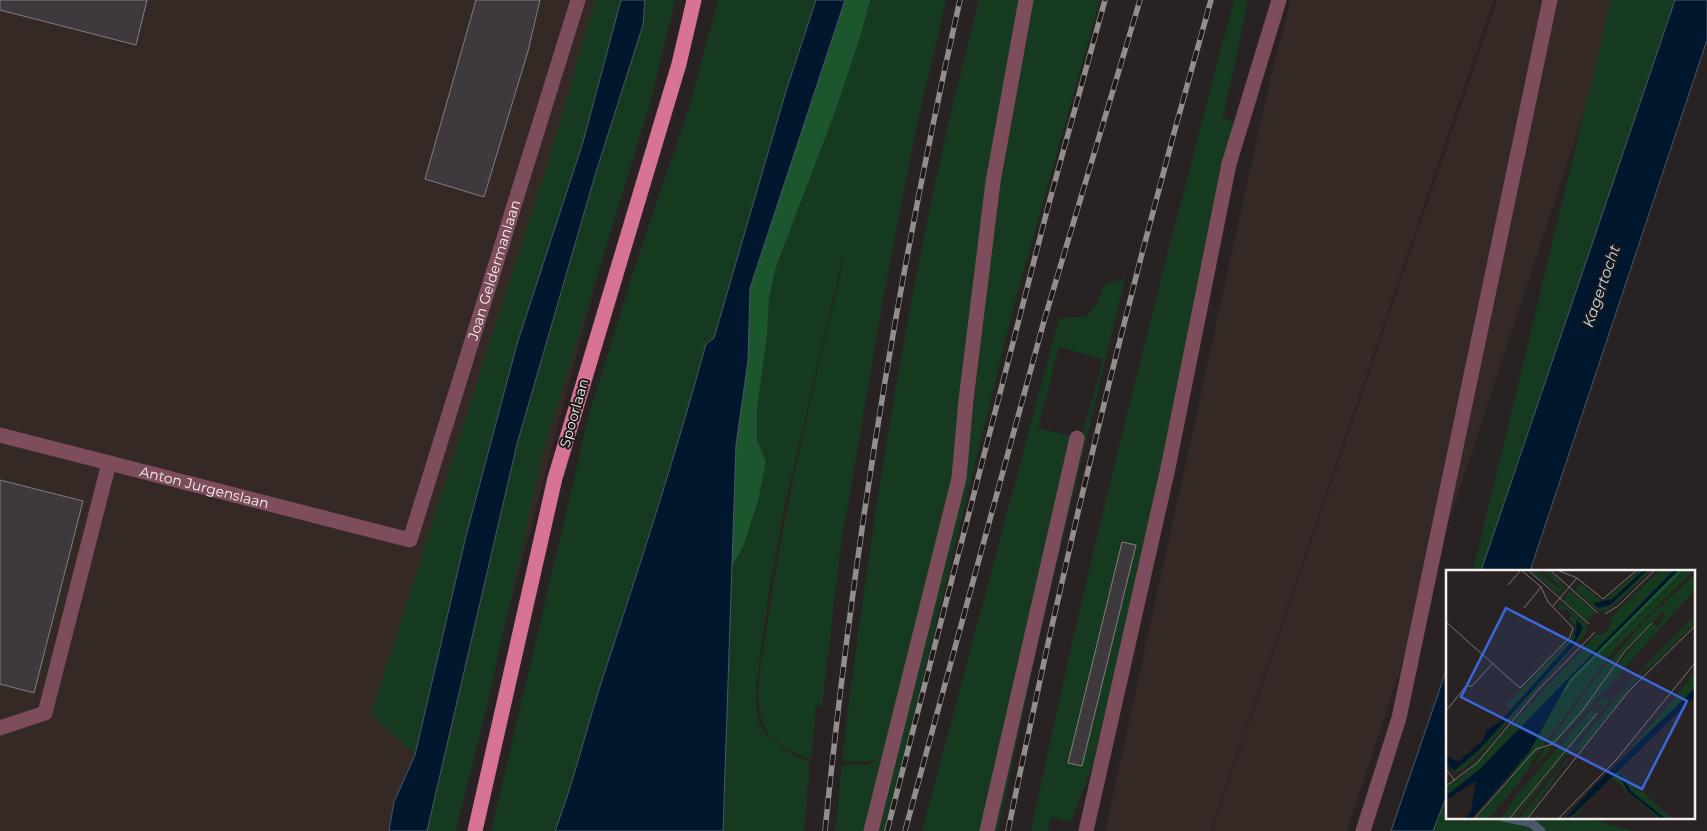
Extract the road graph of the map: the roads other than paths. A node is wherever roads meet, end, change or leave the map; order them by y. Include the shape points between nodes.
1 (578, 0) edge
2 (694, 0) edge
3 (1026, 0) edge
4 (1279, 0) edge
5 (1550, 0) edge
6 (0, 435) edge
7 (1077, 438) dead end
8 (109, 463) junction
9 (410, 540) joint
10 (0, 728) edge
11 (476, 831) edge
12 (871, 831) edge
13 (987, 831) edge
14 (1086, 831) edge
15 (1363, 831) edge

1 - 9 street, Joan Geldermanlaan
2 - 11 main road, Spoorlaan via 669,99 555,478
3 - 12 street via 993,182 959,478
4 - 14 street via 1229,164 1168,468
5 - 15 street via 1399,718
6 - 8 street, Anton Jurgenslaan
7 - 13 street
8 - 9 street, Anton Jurgenslaan
8 - 10 street via 45,712

